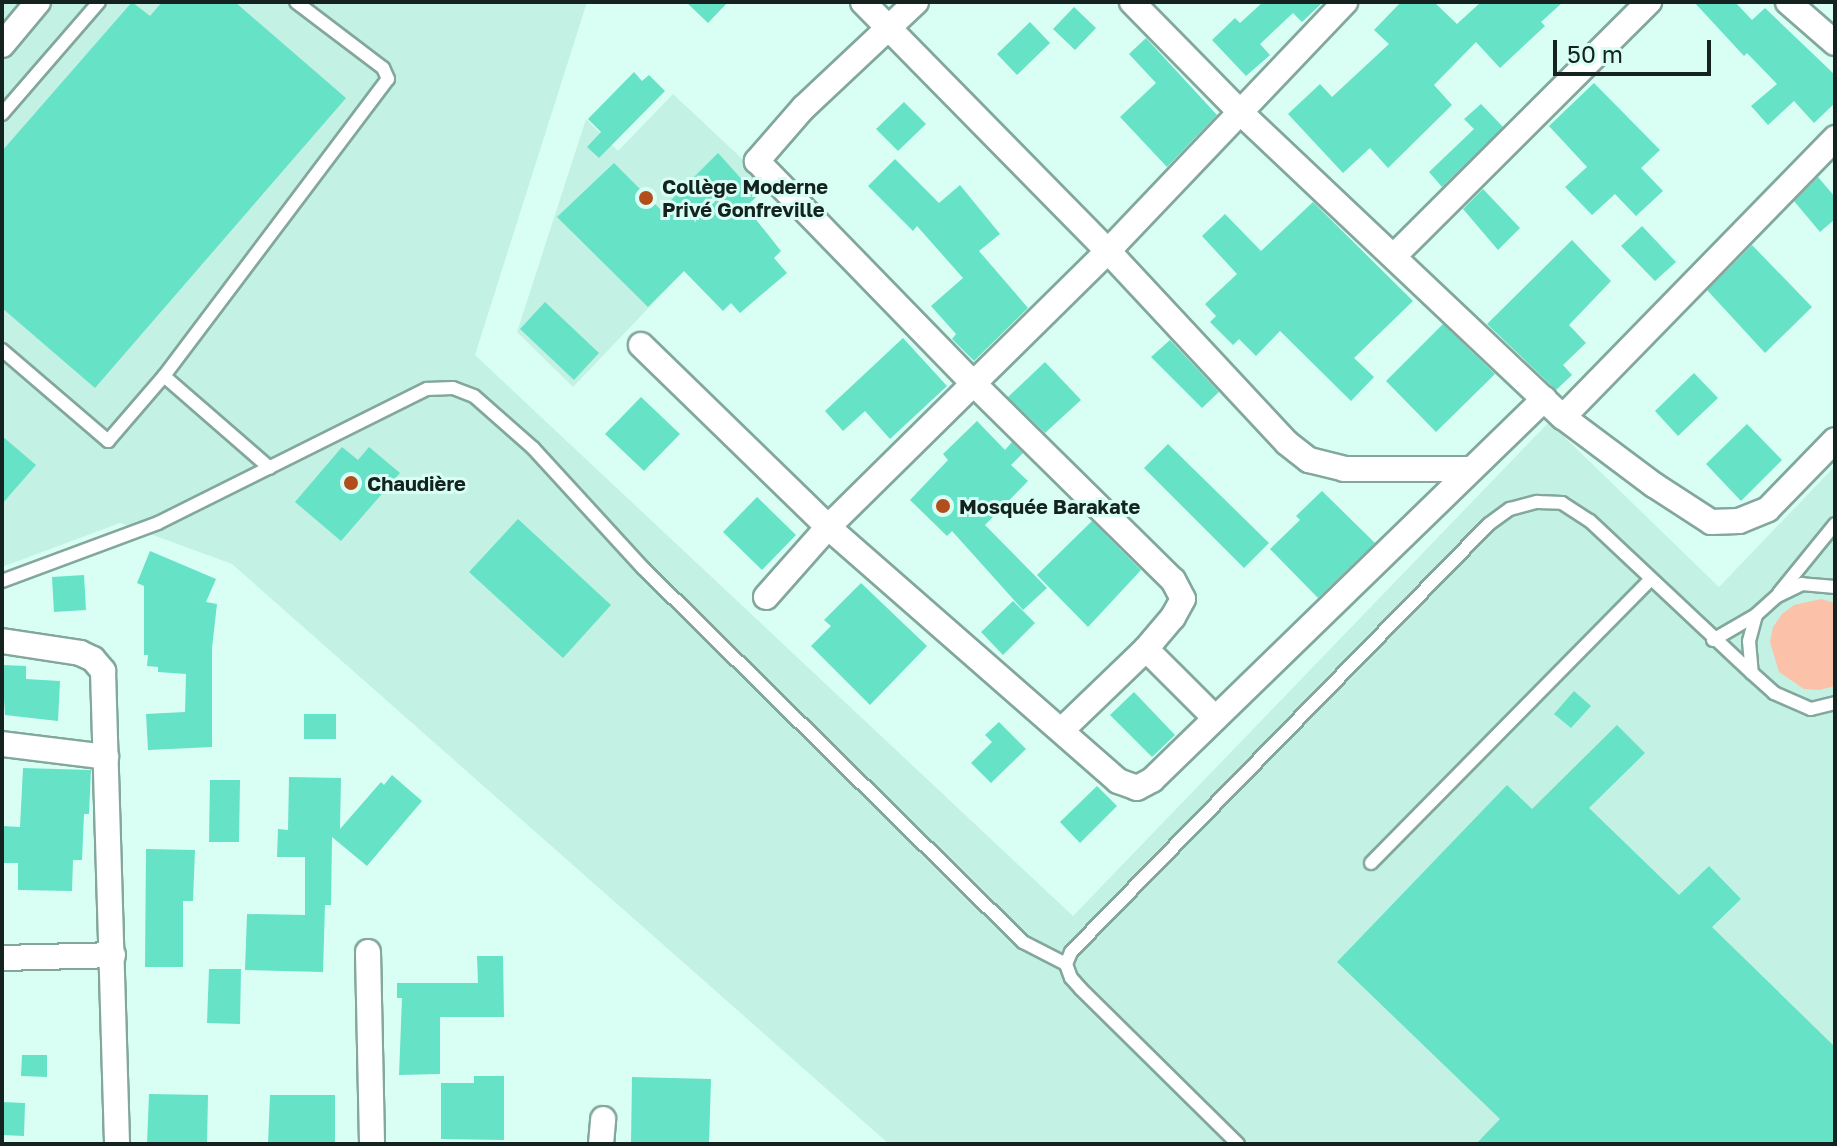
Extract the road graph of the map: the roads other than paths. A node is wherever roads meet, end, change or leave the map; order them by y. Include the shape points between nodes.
1 (38, 2) edge
2 (99, 2) edge
3 (296, 2) edge
4 (863, 2) edge
5 (916, 2) edge
6 (1132, 2) edge
7 (1345, 2) edge
8 (1649, 2) edge
9 (1788, 2) edge
10 (890, 27) junction
11 (1834, 39) edge
12 (2, 45) edge
13 (1240, 112) junction
14 (2, 114) edge
15 (1835, 138) edge
16 (1108, 251) junction
17 (1395, 255) junction
18 (641, 345) dead end
19 (2, 350) edge
20 (164, 376) junction
21 (975, 385) junction
22 (1544, 399) junction
23 (1563, 417) junction
24 (1835, 440) edge
25 (270, 468) junction
26 (1471, 469) junction
27 (1835, 524) edge
28 (828, 527) junction
29 (1650, 580) junction
30 (2, 581) edge
31 (1835, 587) edge
32 (1777, 596) junction
33 (766, 597) dead end
34 (1756, 615) junction
35 (1713, 640) junction
36 (2, 641) edge
37 (1146, 649) junction
38 (1752, 673) junction
39 (1835, 703) edge
40 (1215, 718) junction
41 (1063, 729) junction
42 (2, 744) edge
43 (106, 757) junction
44 (1371, 863) dead end
45 (368, 952) dead end
46 (113, 955) junction
47 (2, 958) edge
48 (1066, 964) junction
49 (603, 1119) dead end
50 (117, 1144) edge
51 (372, 1144) edge
52 (601, 1144) edge
53 (1238, 1144) edge

1 - 12 street
2 - 14 lane
3 - 20 lane via 383,68 388,79
4 - 10 street
5 - 10 street
6 - 13 street
7 - 13 street
8 - 17 street
9 - 11 street
10 - 16 street
10 - 21 street via 804,107 757,161
13 - 16 street
13 - 17 street
15 - 23 street
16 - 21 street
16 - 26 street via 1287,443 1309,460 1344,469
17 - 22 street
18 - 28 street
19 - 20 lane via 108,441
20 - 25 lane
21 - 28 street
21 - 37 street via 1173,580 1183,599
22 - 23 street
22 - 26 street
23 - 24 street via 1711,522 1739,521 1768,509
25 - 30 lane via 158,523
25 - 48 lane via 427,389 453,388 474,396 533,448 643,568 1023,942
26 - 40 street
27 - 32 lane
28 - 33 street
28 - 41 street
29 - 35 lane
29 - 44 lane
29 - 48 lane via 1590,521 1562,503 1510,509 1489,524 1071,952
31 - 32 lane via 1802,584
32 - 34 lane
34 - 35 lane
34 - 38 lane via 1749,641
35 - 38 lane
36 - 43 street via 93,659 103,671
37 - 40 street
37 - 41 street
38 - 39 lane via 1774,693 1811,709
40 - 41 street via 1152,780 1137,788 1118,781
42 - 43 street
43 - 46 street
45 - 51 street
46 - 47 street
46 - 50 street
48 - 53 lane via 1081,989
49 - 52 street

